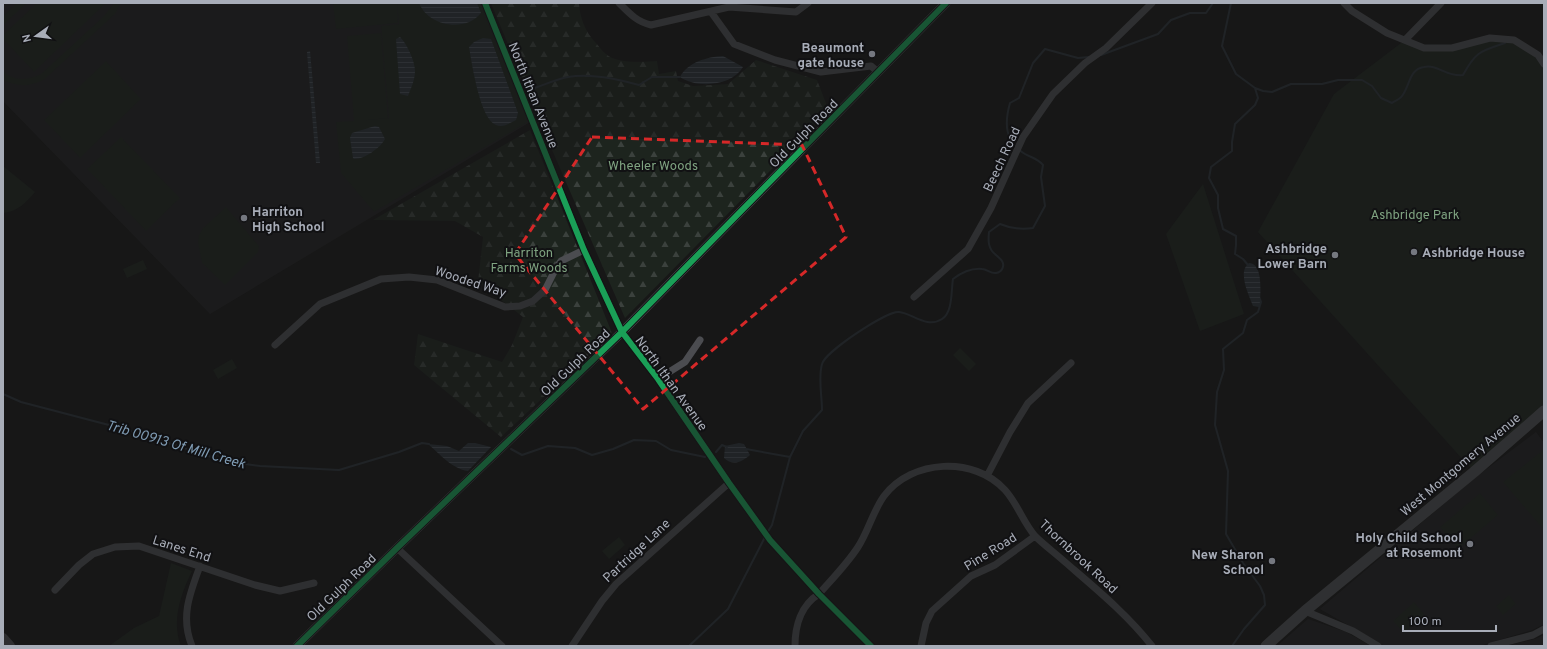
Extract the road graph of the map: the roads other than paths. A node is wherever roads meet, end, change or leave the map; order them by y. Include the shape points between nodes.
1 (486, 3) edge
2 (619, 3) edge
3 (808, 3) edge
4 (946, 3) edge
5 (1152, 3) edge
6 (1344, 3) edge
7 (1441, 3) edge
8 (711, 12) junction
9 (1405, 40) junction
10 (1544, 64) edge
11 (878, 72) junction
12 (584, 250) junction
13 (914, 297) dead end
14 (622, 332) junction
15 (700, 340) dead end
16 (275, 345) dead end
17 (1070, 363) dead end
18 (658, 379) junction
19 (1544, 411) edge
20 (987, 476) junction
21 (729, 482) junction
22 (1035, 536) junction
23 (397, 548) junction
24 (200, 566) junction
25 (314, 583) dead end
26 (55, 590) dead end
27 (819, 594) junction
28 (1304, 611) junction
29 (1544, 629) edge
30 (3, 638) edge
31 (10, 646) edge
32 (192, 646) edge
33 (297, 646) edge
34 (502, 646) edge
35 (572, 646) edge
36 (795, 646) edge
37 (871, 646) edge
38 (921, 646) edge
39 (1152, 646) edge
40 (1266, 646) edge
41 (1378, 646) edge
42 (1491, 646) edge

1 - 12 street, North Ithan Avenue
2 - 8 street via 642,23 651,25
3 - 8 street via 796,12 729,7
4 - 11 street, Old Gulph Road
5 - 13 street, Beech Road via 1054,94 1023,136 991,208 968,249
6 - 9 street via 1387,33
7 - 9 street
8 - 11 street via 734,44 775,60 821,72 872,66
9 - 10 street via 1424,48 1452,48 1490,38 1514,40 1538,55
11 - 14 street, Old Gulph Road
12 - 14 street, North Ithan Avenue
12 - 16 street, Wooded Way via 561,261 545,290 534,301 520,306 505,307 437,280 409,277 381,279 320,304
14 - 18 street, North Ithan Avenue
14 - 23 street, Old Gulph Road
15 - 18 street via 685,362
17 - 20 street via 1028,403
18 - 21 street, North Ithan Avenue
19 - 28 main road, West Montgomery Avenue via 1474,472
20 - 22 street, Thornbrook Road via 1005,490
20 - 27 street, Thornbrook Road via 962,467 933,468 921,470 898,483 884,496 858,547
21 - 27 street, North Ithan Avenue via 770,540
21 - 35 street, Partridge Lane via 616,584
22 - 38 street, Pine Road via 995,565 971,576 932,611 926,623
22 - 39 street, Thornbrook Road via 1119,610
23 - 33 street, Old Gulph Road
23 - 34 street
24 - 25 street, Lanes End via 280,591
24 - 26 street, Lanes End via 139,546 115,547 93,554 78,565
24 - 32 street via 186,613 188,638
27 - 36 street, Thornbrook Road via 801,613 795,633
27 - 37 street, North Ithan Avenue
28 - 40 main road, West Montgomery Avenue
28 - 41 street via 1353,631
29 - 42 street via 1533,635
30 - 31 main road

